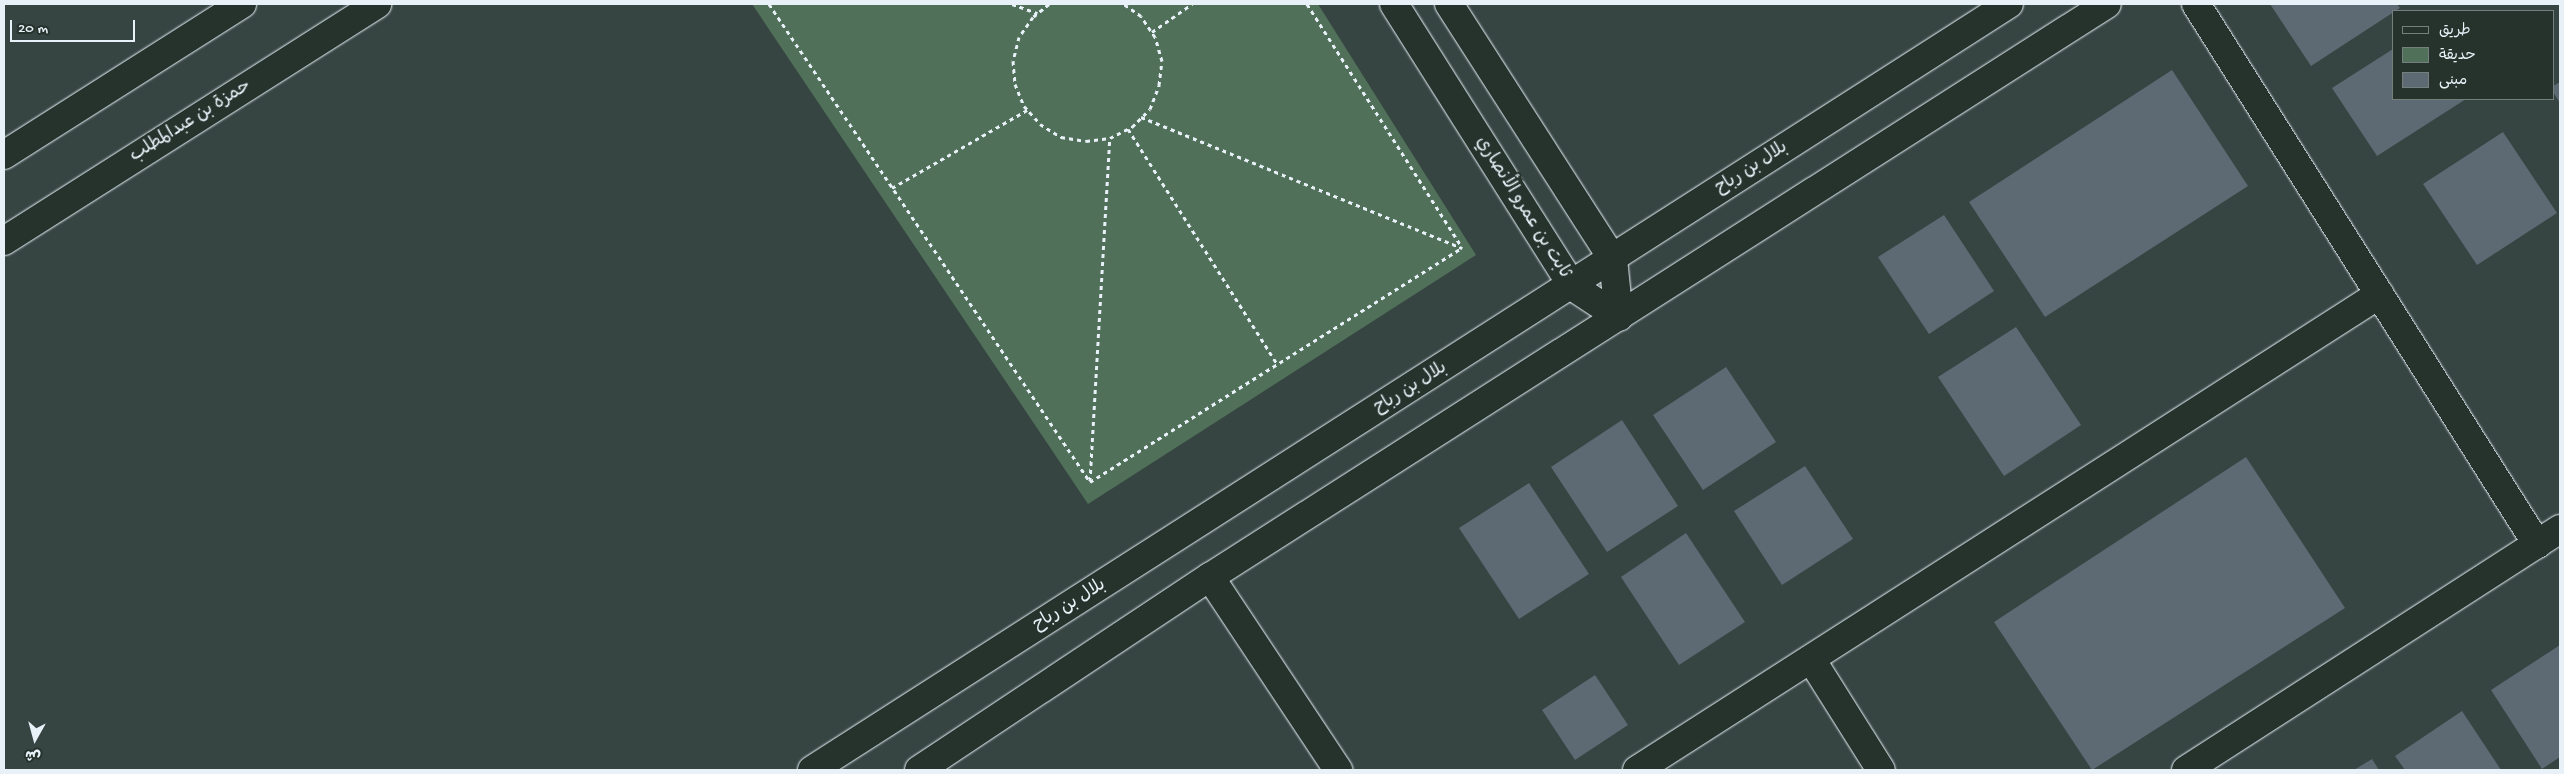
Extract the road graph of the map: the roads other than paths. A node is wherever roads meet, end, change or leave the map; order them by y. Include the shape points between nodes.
1 (242, 4) edge
2 (377, 4) edge
3 (1394, 4) edge
4 (1450, 4) edge
5 (2009, 4) edge
6 (2107, 4) edge
7 (2196, 4) edge
8 (4, 155) edge
9 (4, 240) edge
10 (1612, 259) junction
11 (1572, 286) junction
12 (2380, 294) junction
13 (1619, 317) junction
14 (2560, 529) edge
15 (2537, 544) junction
16 (1210, 577) junction
17 (1811, 659) junction
18 (812, 770) edge
19 (920, 770) edge
20 (1338, 770) edge
21 (1638, 770) edge
22 (1881, 770) edge
23 (2186, 770) edge

1 - 8 street
2 - 9 street, حمزة بن عبدالمطلب
3 - 11 street, ثابت بن عمرو الأنصاري
4 - 10 street
5 - 10 street, بلال بن رباح
6 - 13 street
7 - 12 street
10 - 11 street, بلال بن رباح
10 - 13 street
11 - 13 street, ثابت بن عمرو الأنصاري
11 - 18 street, بلال بن رباح
12 - 15 street
12 - 17 street
13 - 16 street
14 - 15 street
15 - 23 street
16 - 19 street
16 - 20 street
17 - 21 street
17 - 22 street

